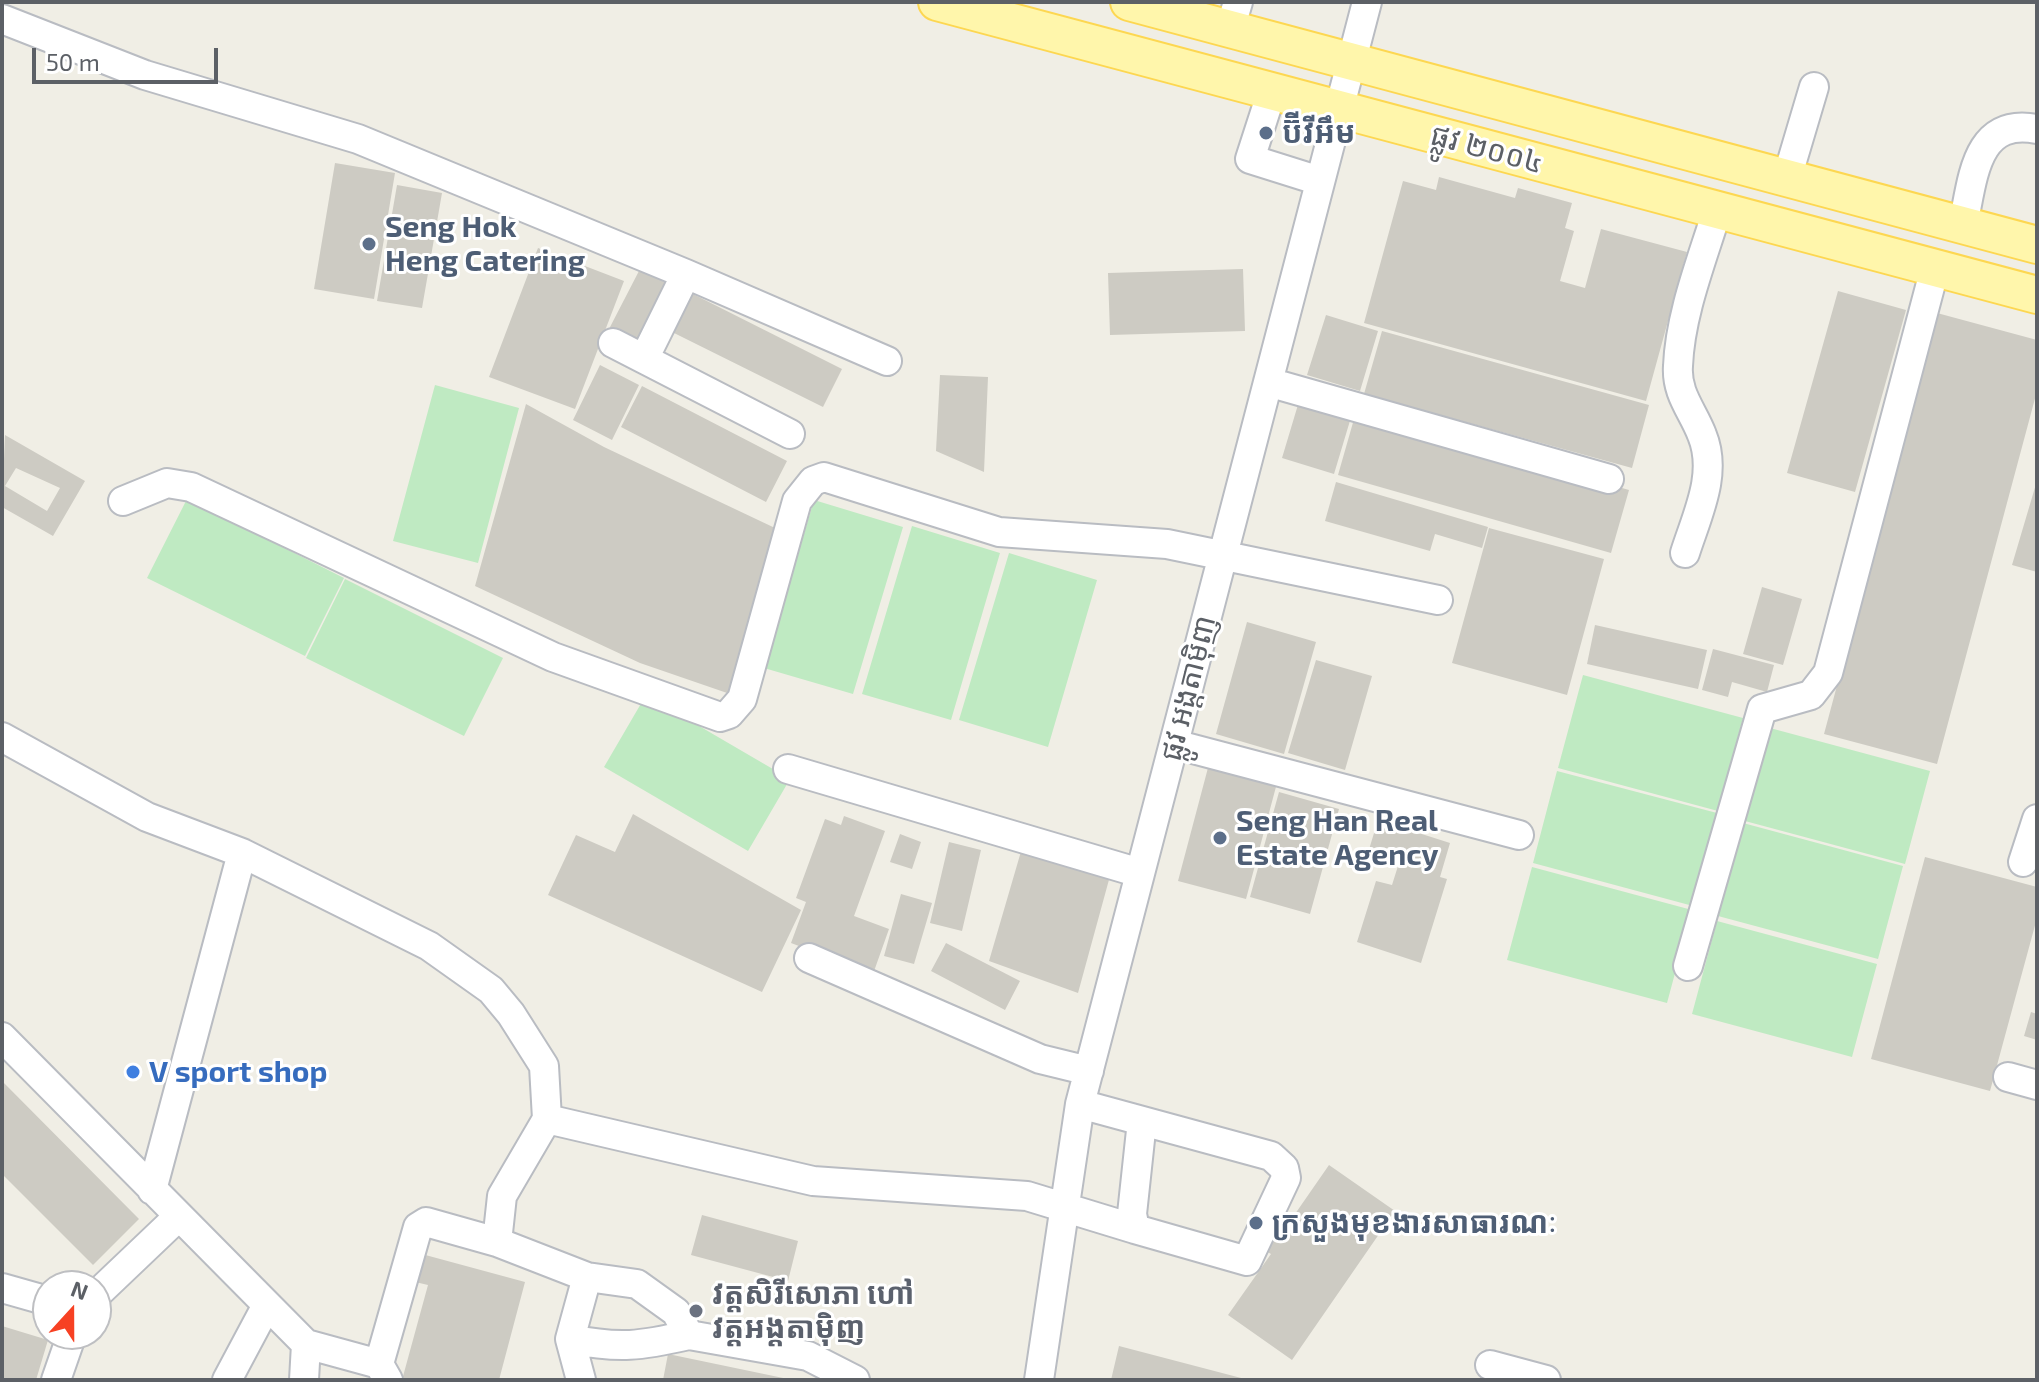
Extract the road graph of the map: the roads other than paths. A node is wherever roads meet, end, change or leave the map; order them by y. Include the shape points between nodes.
1 (937, 2) edge
2 (1129, 2) edge
3 (1367, 2) edge
4 (1234, 15) edge
5 (2, 19) edge
6 (1351, 61) junction
7 (1814, 87) dead end
8 (1272, 91) junction
9 (1339, 109) junction
10 (2037, 129) edge
11 (1787, 178) junction
12 (1320, 181) junction
13 (1717, 211) junction
14 (1963, 225) junction
15 (2037, 245) edge
16 (1935, 268) junction
17 (686, 274) junction
18 (2037, 295) edge
19 (613, 343) dead end
20 (644, 359) junction
21 (887, 361) dead end
22 (1268, 382) junction
23 (790, 434) dead end
24 (1609, 479) dead end
25 (123, 501) dead end
26 (1223, 553) junction
27 (1685, 553) dead end
28 (1438, 600) dead end
29 (2, 737) edge
30 (1174, 744) junction
31 (788, 769) dead end
32 (2037, 819) edge
33 (1519, 835) dead end
34 (242, 853) junction
35 (2023, 862) dead end
36 (1140, 873) junction
37 (809, 958) dead end
38 (1688, 966) dead end
39 (2, 1037) edge
40 (1089, 1071) junction
41 (2008, 1077) dead end
42 (2037, 1085) edge
43 (1080, 1104) junction
44 (547, 1119) junction
45 (1142, 1121) junction
46 (152, 1190) junction
47 (1063, 1206) junction
48 (179, 1216) junction
49 (1135, 1229) junction
50 (497, 1242) junction
51 (587, 1277) junction
52 (112, 1280) edge
53 (2, 1288) edge
54 (32, 1296) edge
55 (267, 1305) junction
56 (689, 1335) junction
57 (570, 1339) junction
58 (306, 1344) junction
59 (66, 1350) edge
60 (1490, 1365) dead end
61 (383, 1372) edge
62 (56, 1380) edge
63 (227, 1380) edge
64 (304, 1380) edge
65 (581, 1380) edge
66 (855, 1380) edge
67 (1039, 1380) edge
68 (1546, 1380) edge

1 - 8 main road, ផ្លូវ ២០០៤
2 - 4 main road, ផ្លូវ ២០០៤
3 - 6 street, ផ្លូវ អង្តតាម៉ិញ
4 - 6 main road, ផ្លូវ ២០០៤
5 - 17 street via 145,75 358,139
6 - 9 street, ផ្លូវ អង្តតាម៉ិញ
6 - 11 main road, ផ្លូវ ២០០៤
7 - 11 street
8 - 9 main road, ផ្លូវ ២០០៤
8 - 12 street via 1250,159
9 - 12 street, ផ្លូវ អង្តតាម៉ិញ
9 - 13 main road, ផ្លូវ ២០០៤
10 - 14 street via 2017,125 1988,141
11 - 14 main road, ផ្លូវ ២០០៤
12 - 22 street, ផ្លូវ អង្តតាម៉ិញ
13 - 16 main road, ផ្លូវ ២០០៤
13 - 27 street via 1691,294 1677,368 1685,406 1702,434 1711,469
14 - 15 main road, ផ្លូវ ២០០៤
16 - 18 main road, ផ្លូវ ២០០៤
16 - 38 street via 1828,673 1811,695 1762,709
17 - 20 street
17 - 21 street
19 - 20 street
20 - 23 street
22 - 24 street
22 - 26 street, ផ្លូវ អង្តតាម៉ិញ
25 - 26 street via 167,483 191,487 553,657 720,717 742,699 797,501 813,481 824,477 999,532
26 - 28 street
26 - 30 street, ផ្លូវ អង្តតាម៉ិញ
29 - 34 street via 147,817
30 - 33 street
30 - 36 street, ផ្លូវ អង្តតាម៉ិញ
31 - 36 street
32 - 35 street
34 - 44 street via 429,946 491,990 544,1066
34 - 46 street
36 - 40 street, ផ្លូវ អង្តតាម៉ិញ
37 - 40 street via 1040,1059
39 - 46 street
40 - 43 street, ផ្លូវ អង្តតាម៉ិញ
41 - 42 street
43 - 45 street
43 - 47 street, ផ្លូវ អង្តតាម៉ិញ
44 - 47 street via 813,1181 1027,1196
44 - 50 street via 502,1196
45 - 49 street
45 - 49 street via 1271,1156 1286,1178 1247,1261
46 - 48 street
47 - 49 street
47 - 67 street, ផ្លូវ អង្តតាម៉ិញ
48 - 52 street
48 - 55 street
50 - 51 street
50 - 61 street via 426,1222 418,1227
51 - 56 street via 637,1284 676,1312
51 - 57 street
53 - 54 street
55 - 58 street
55 - 63 street
56 - 57 street via 635,1347
56 - 66 street via 808,1356
57 - 65 street
58 - 61 street
58 - 64 street
59 - 62 street
60 - 68 street

